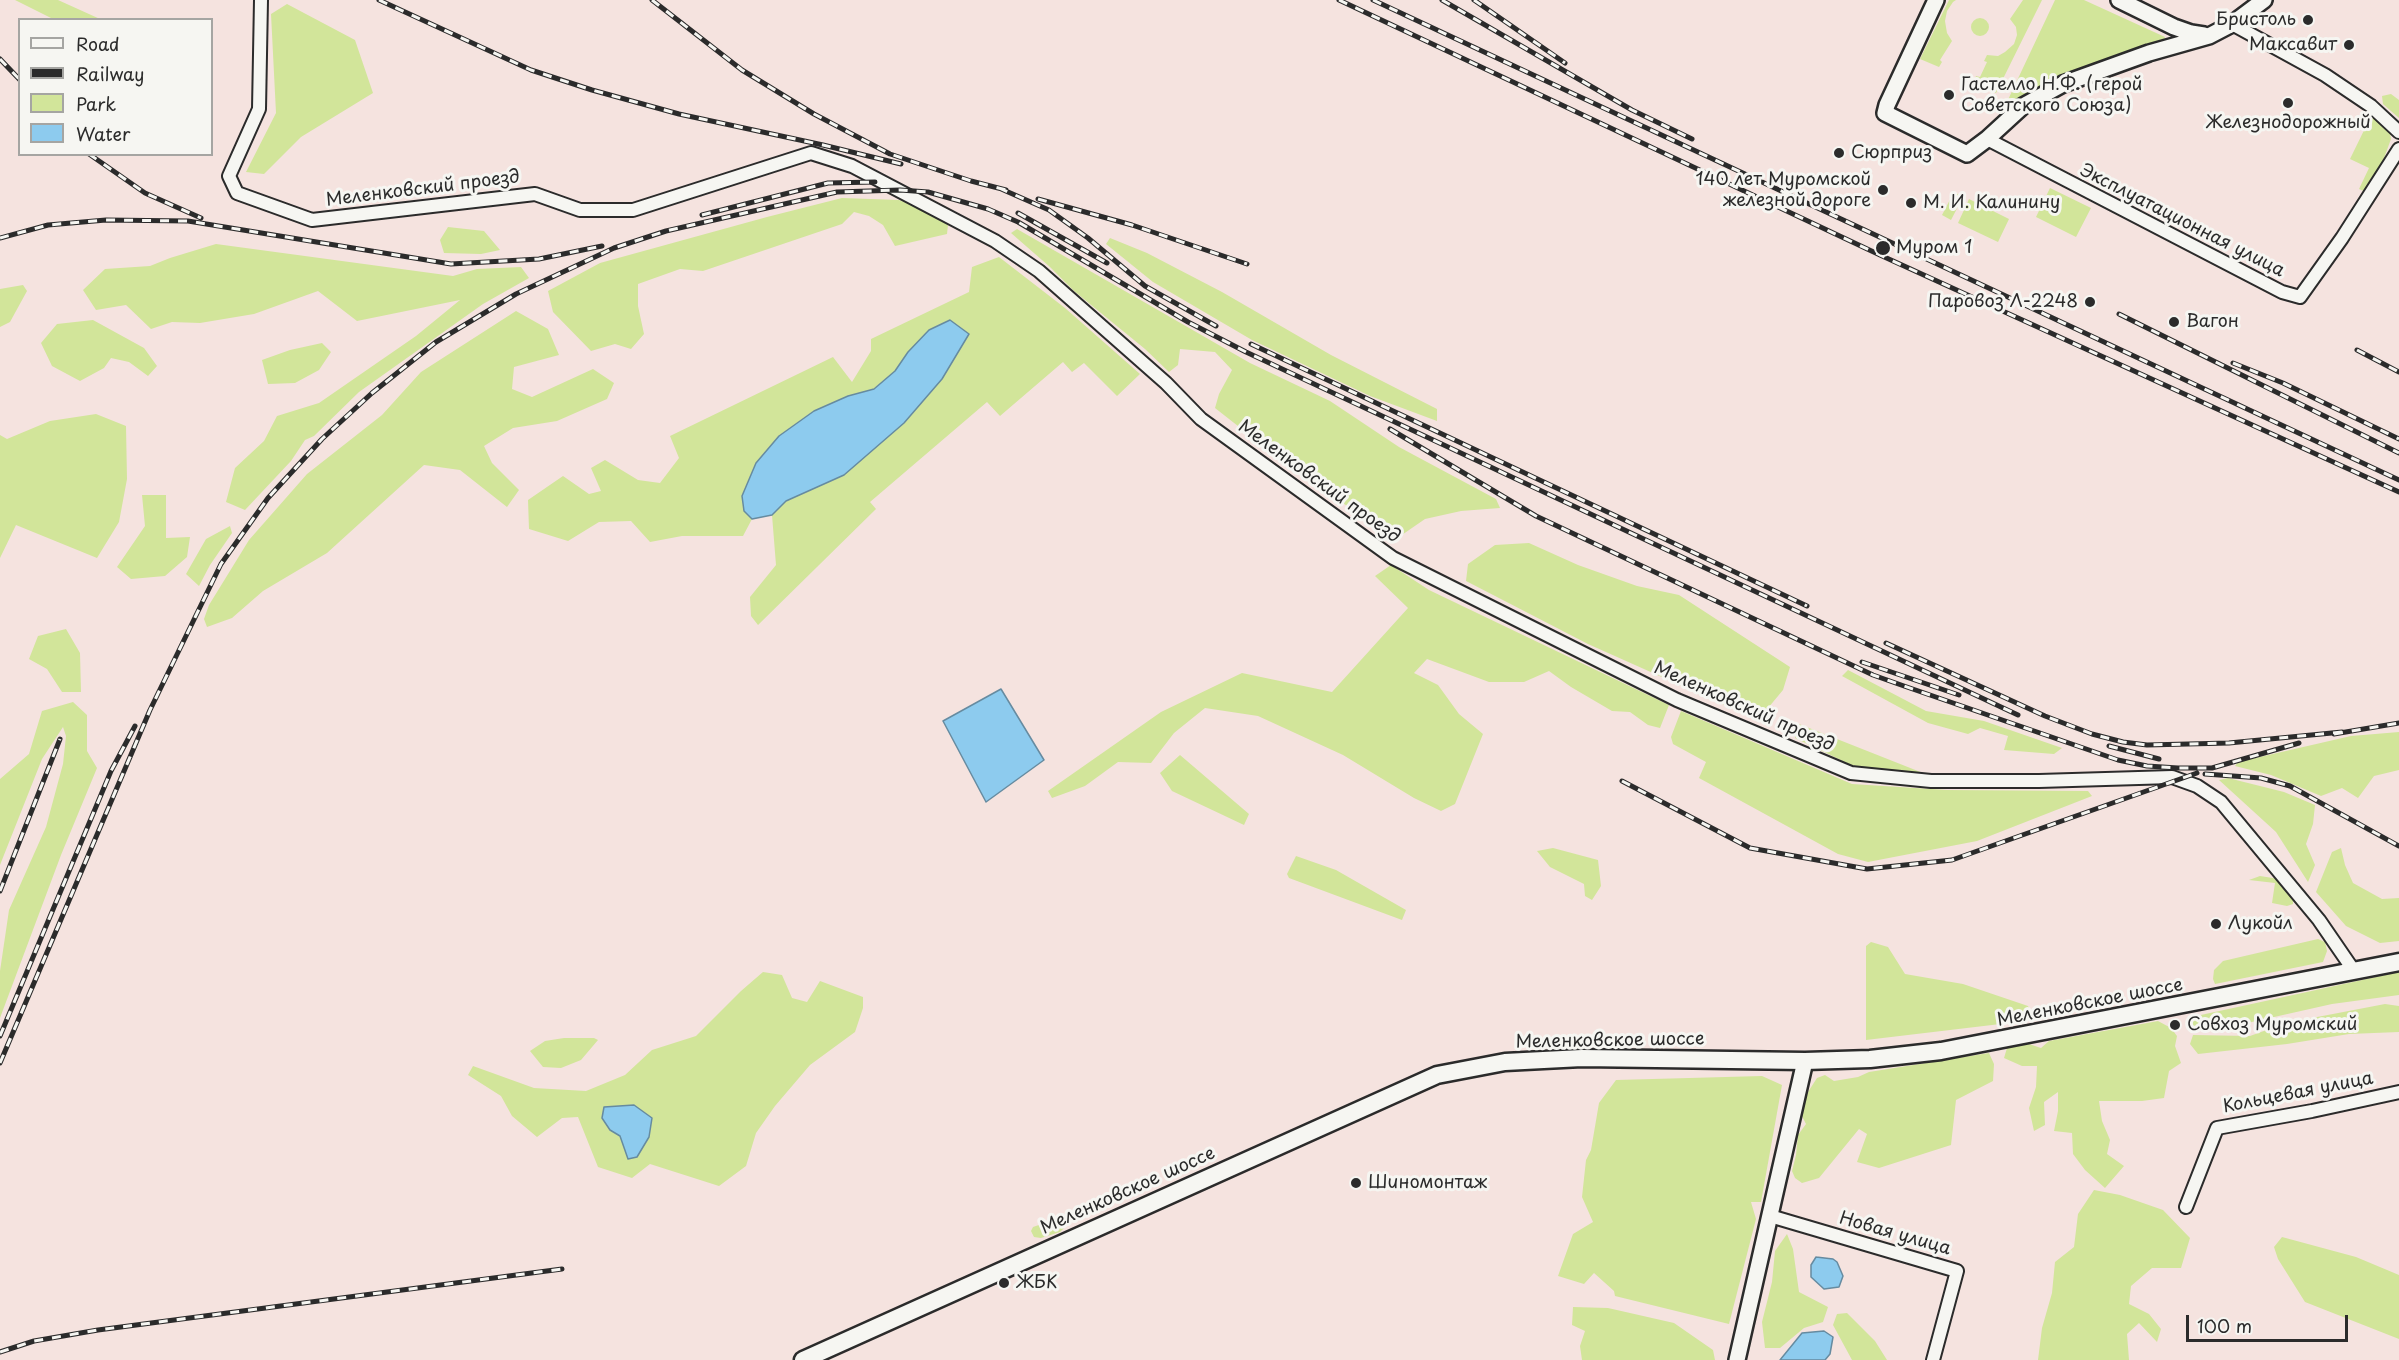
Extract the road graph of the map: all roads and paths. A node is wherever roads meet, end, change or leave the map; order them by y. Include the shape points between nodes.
1 (261, 0) edge
2 (1936, 0) edge
3 (2119, 0) edge
4 (2264, 0) edge
5 (2232, 24) junction
6 (2174, 27) junction
7 (2209, 36) junction
8 (2162, 50) junction
9 (2399, 132) edge
10 (1987, 139) junction
11 (2399, 149) edge
12 (2399, 962) edge
13 (2354, 971) junction
14 (1805, 1061) junction
15 (2399, 1092) edge
16 (2186, 1207) dead end
17 (1770, 1216) junction
18 (803, 1360) edge
19 (1737, 1360) edge
20 (1933, 1360) edge

1 - 13 street, Меленковский проезд via 259,109 230,176 237,192 312,220 535,194 580,210 633,210 811,153 852,166 995,241 1040,271 1201,419 1394,558 1677,700 1851,773 1931,781 2172,777 2197,786 2228,810 2319,920
2 - 10 street via 1885,113 1967,154
3 - 6 street
4 - 5 street
5 - 7 street
5 - 9 street via 2325,75 2371,106
6 - 7 street
6 - 8 street
7 - 8 street
8 - 10 street via 2063,84 2023,106
10 - 11 street, Эксплуатационная улица via 2282,292 2300,297
12 - 13 main road, Меленковское шоссе
13 - 14 main road, Меленковское шоссе via 1941,1051
14 - 17 street
14 - 18 main road, Меленковское шоссе via 1582,1058 1505,1062 1437,1075
15 - 16 street, Кольцевая улица via 2217,1128
17 - 19 street
17 - 20 street, Новая улица via 1957,1271

